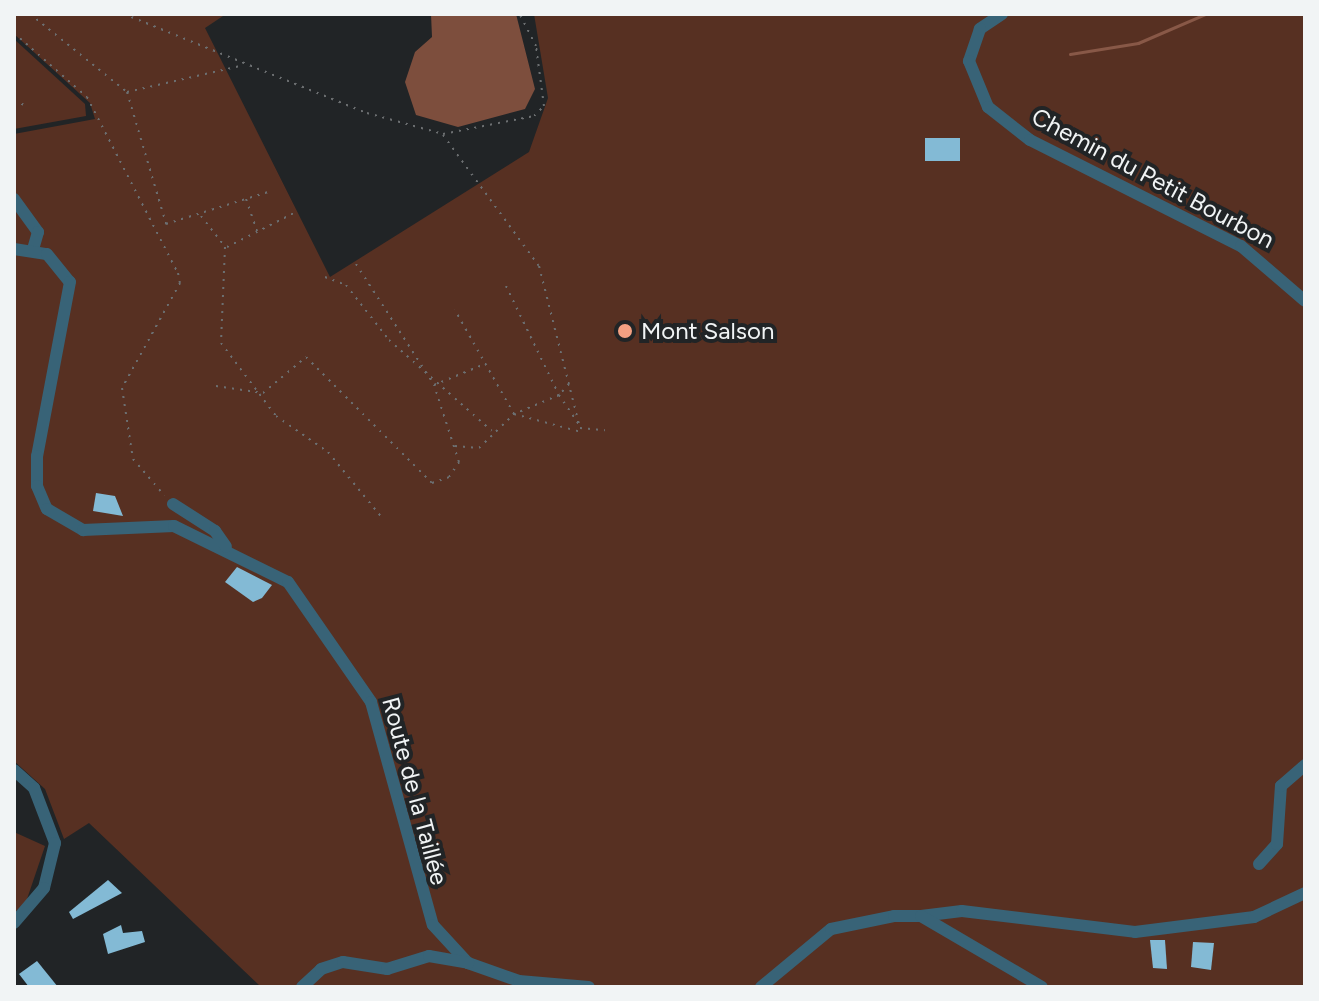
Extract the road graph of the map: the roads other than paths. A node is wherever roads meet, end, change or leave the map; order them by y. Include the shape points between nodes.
1 (1002, 14) edge
2 (14, 199) edge
3 (14, 249) edge
4 (33, 250) junction
5 (1305, 301) edge
6 (173, 504) road end
7 (227, 550) junction
8 (1305, 765) edge
9 (14, 770) edge
10 (1259, 864) dead end
11 (1305, 893) edge
12 (26, 911) junction
13 (921, 916) junction
14 (14, 923) edge
15 (14, 938) edge
16 (468, 963) junction
17 (302, 987) edge
18 (589, 987) edge
19 (761, 987) edge
20 (1042, 987) edge

1 - 5 street, Chemin du Petit Bourbon via 980,29 969,61 988,107 1030,140 1241,246
2 - 4 street via 38,232
3 - 4 street
4 - 7 street, Route de la Taillée via 62,266 72,300 37,456 37,486 47,509 83,530 174,526
6 - 7 street via 215,531
7 - 16 street, Route de la Taillée via 288,582 365,692 424,906
8 - 10 street via 1281,786 1277,844
9 - 12 street via 43,804 55,843 55,863
11 - 13 street via 1254,917 1135,932 962,911
12 - 14 street
12 - 15 street
13 - 19 street via 831,929
13 - 20 street
16 - 17 street via 429,956 387,969 343,962 321,969
16 - 18 street via 519,981

